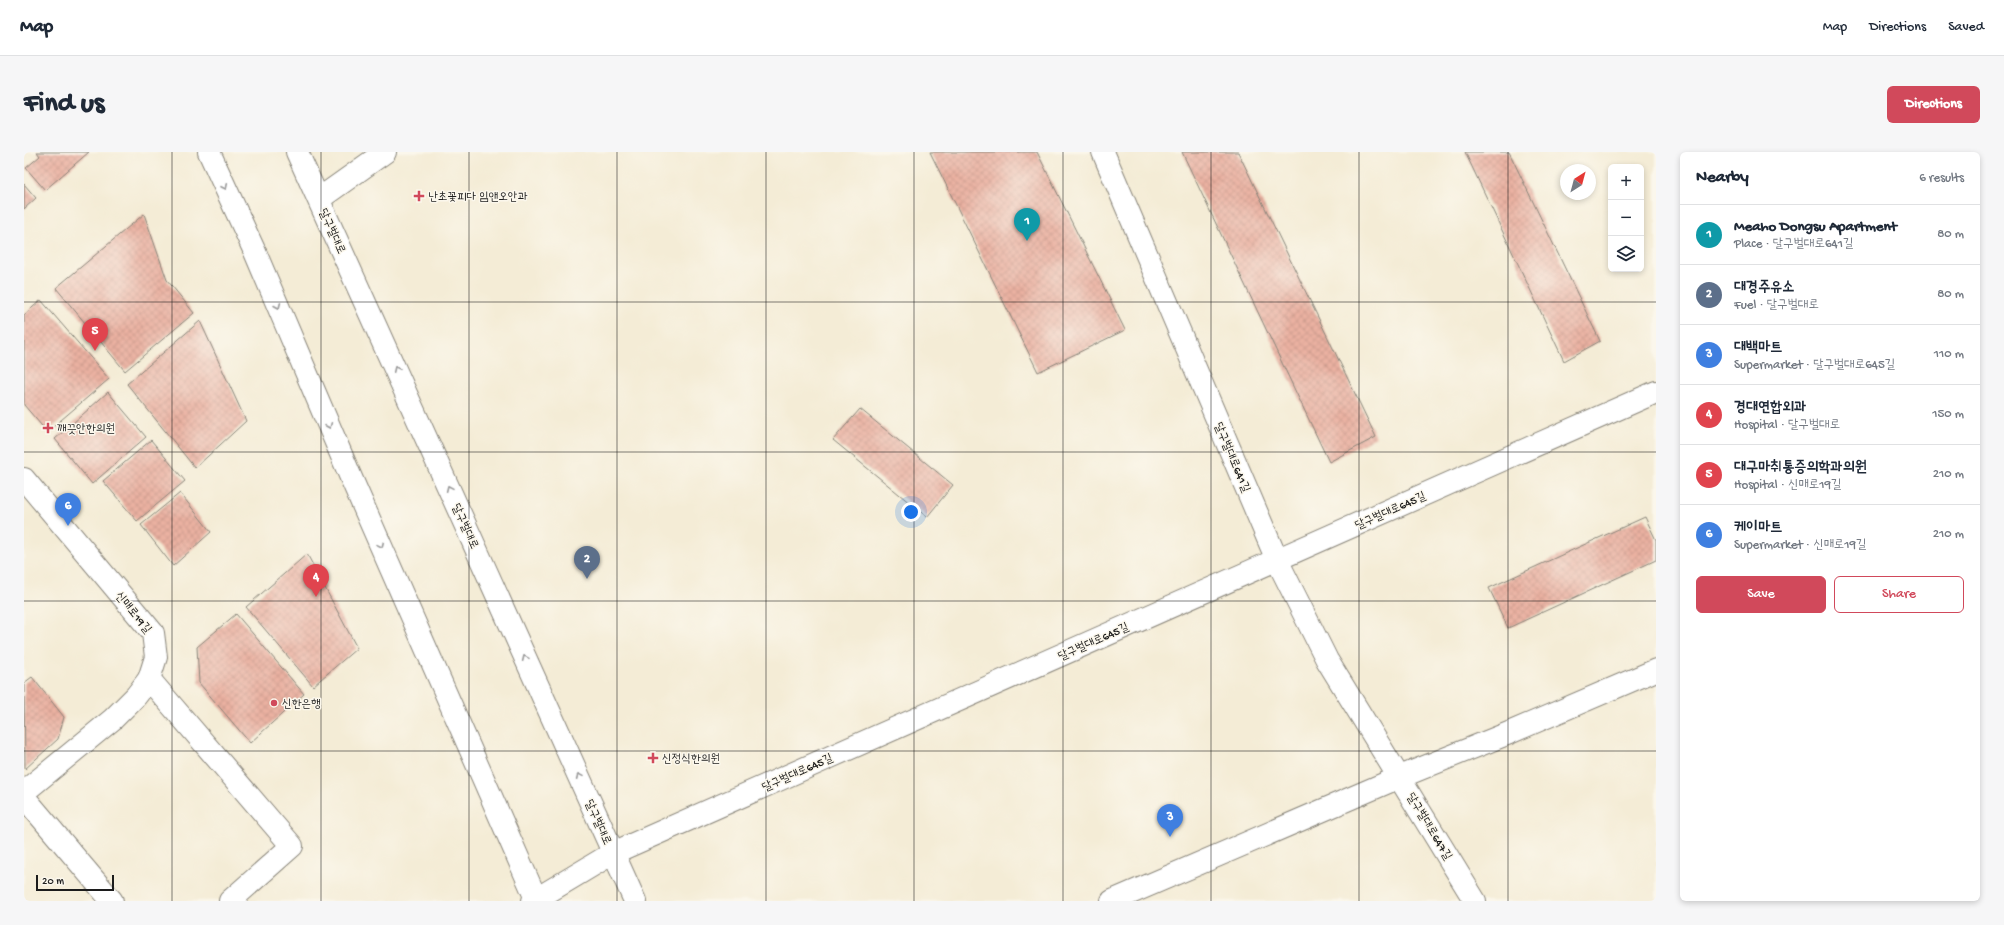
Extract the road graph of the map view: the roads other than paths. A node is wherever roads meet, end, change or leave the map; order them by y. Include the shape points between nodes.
1 (209, 152) edge
2 (297, 152) edge
3 (385, 152) edge
4 (1103, 152) edge
5 (319, 199) junction
6 (1656, 392) edge
7 (24, 479) edge
8 (1277, 560) junction
9 (1656, 670) edge
10 (149, 679) junction
11 (1384, 752) joint
12 (1400, 777) junction
13 (24, 792) edge
14 (24, 797) edge
15 (613, 853) junction
16 (535, 900) edge
17 (112, 901) edge
18 (230, 901) edge
19 (635, 901) edge
20 (1112, 901) edge
21 (1475, 901) edge

1 -> 16 street via 255,252
2 - 5 street, 달구벌대로
3 - 5 street
4 - 8 street, 달구벌대로641길
15 -> 5 street, 달구벌대로
6 - 8 street, 달구벌대로645길
7 - 10 street, 신매로19길 via 153,633 156,657
8 - 11 street, 달구벌대로641길 via 1327,660
8 - 15 street, 달구벌대로645길
9 - 12 street
10 - 13 street, 신매로19길 via 113,718
10 - 18 street via 292,846
11 - 12 street, 달구벌대로647길
12 - 20 street
12 - 21 street, 달구벌대로647길
14 - 17 street
15 - 16 street, 달구벌대로645길
15 - 19 street, 달구벌대로

